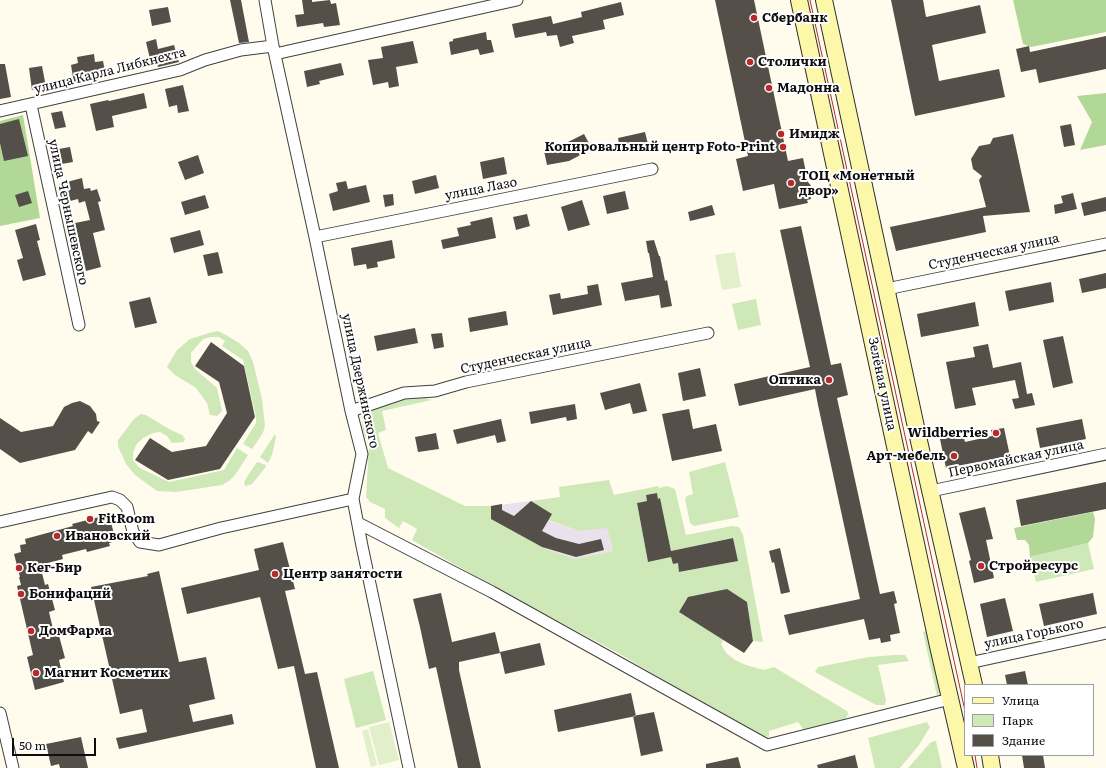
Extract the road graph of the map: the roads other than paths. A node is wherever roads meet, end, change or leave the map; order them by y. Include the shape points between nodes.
1 (265, 0) edge
2 (517, 0) edge
3 (799, 0) edge
4 (824, 0) edge
5 (274, 50) junction
6 (31, 104) junction
7 (0, 111) edge
8 (652, 169) dead end
9 (315, 237) junction
10 (1106, 244) edge
11 (888, 290) junction
12 (79, 325) dead end
13 (708, 333) dead end
14 (351, 411) junction
15 (1106, 454) edge
16 (931, 491) junction
17 (353, 499) junction
18 (0, 522) edge
19 (358, 523) junction
20 (1106, 633) edge
21 (969, 663) junction
22 (974, 684) edge
23 (950, 699) junction
24 (0, 713) edge
25 (990, 756) edge
26 (12, 768) edge
27 (410, 768) edge
28 (966, 768) edge
29 (992, 768) edge

1 - 5 street, улица Дзержинского
2 - 5 street, улица Карла Либкнехта
3 - 23 street, Зелёная улица
4 - 11 street, Зелёная улица
5 - 6 street, улица Карла Либкнехта via 241,50 180,70
5 - 9 street, улица Дзержинского
6 - 7 street, улица Карла Либкнехта
6 - 12 street, улица Чернышевского
8 - 9 street, улица Лазо
9 - 14 street, улица Дзержинского
10 - 11 street, Студенческая улица
11 - 16 street, Зелёная улица
13 - 14 street, Студенческая улица via 466,382 435,391 404,393
14 - 17 street, улица Дзержинского via 362,454
15 - 16 street, Первомайская улица
16 - 21 street, Зелёная улица
17 - 18 street via 221,528 159,545 140,542 133,532 127,507 112,497
17 - 19 street, улица Дзержинского
19 - 23 street via 492,592 767,745
19 - 27 street, улица Дзержинского
20 - 21 street, улица Горького
21 - 22 street, Зелёная улица
23 - 28 street, Зелёная улица
24 - 26 street
25 - 29 street

